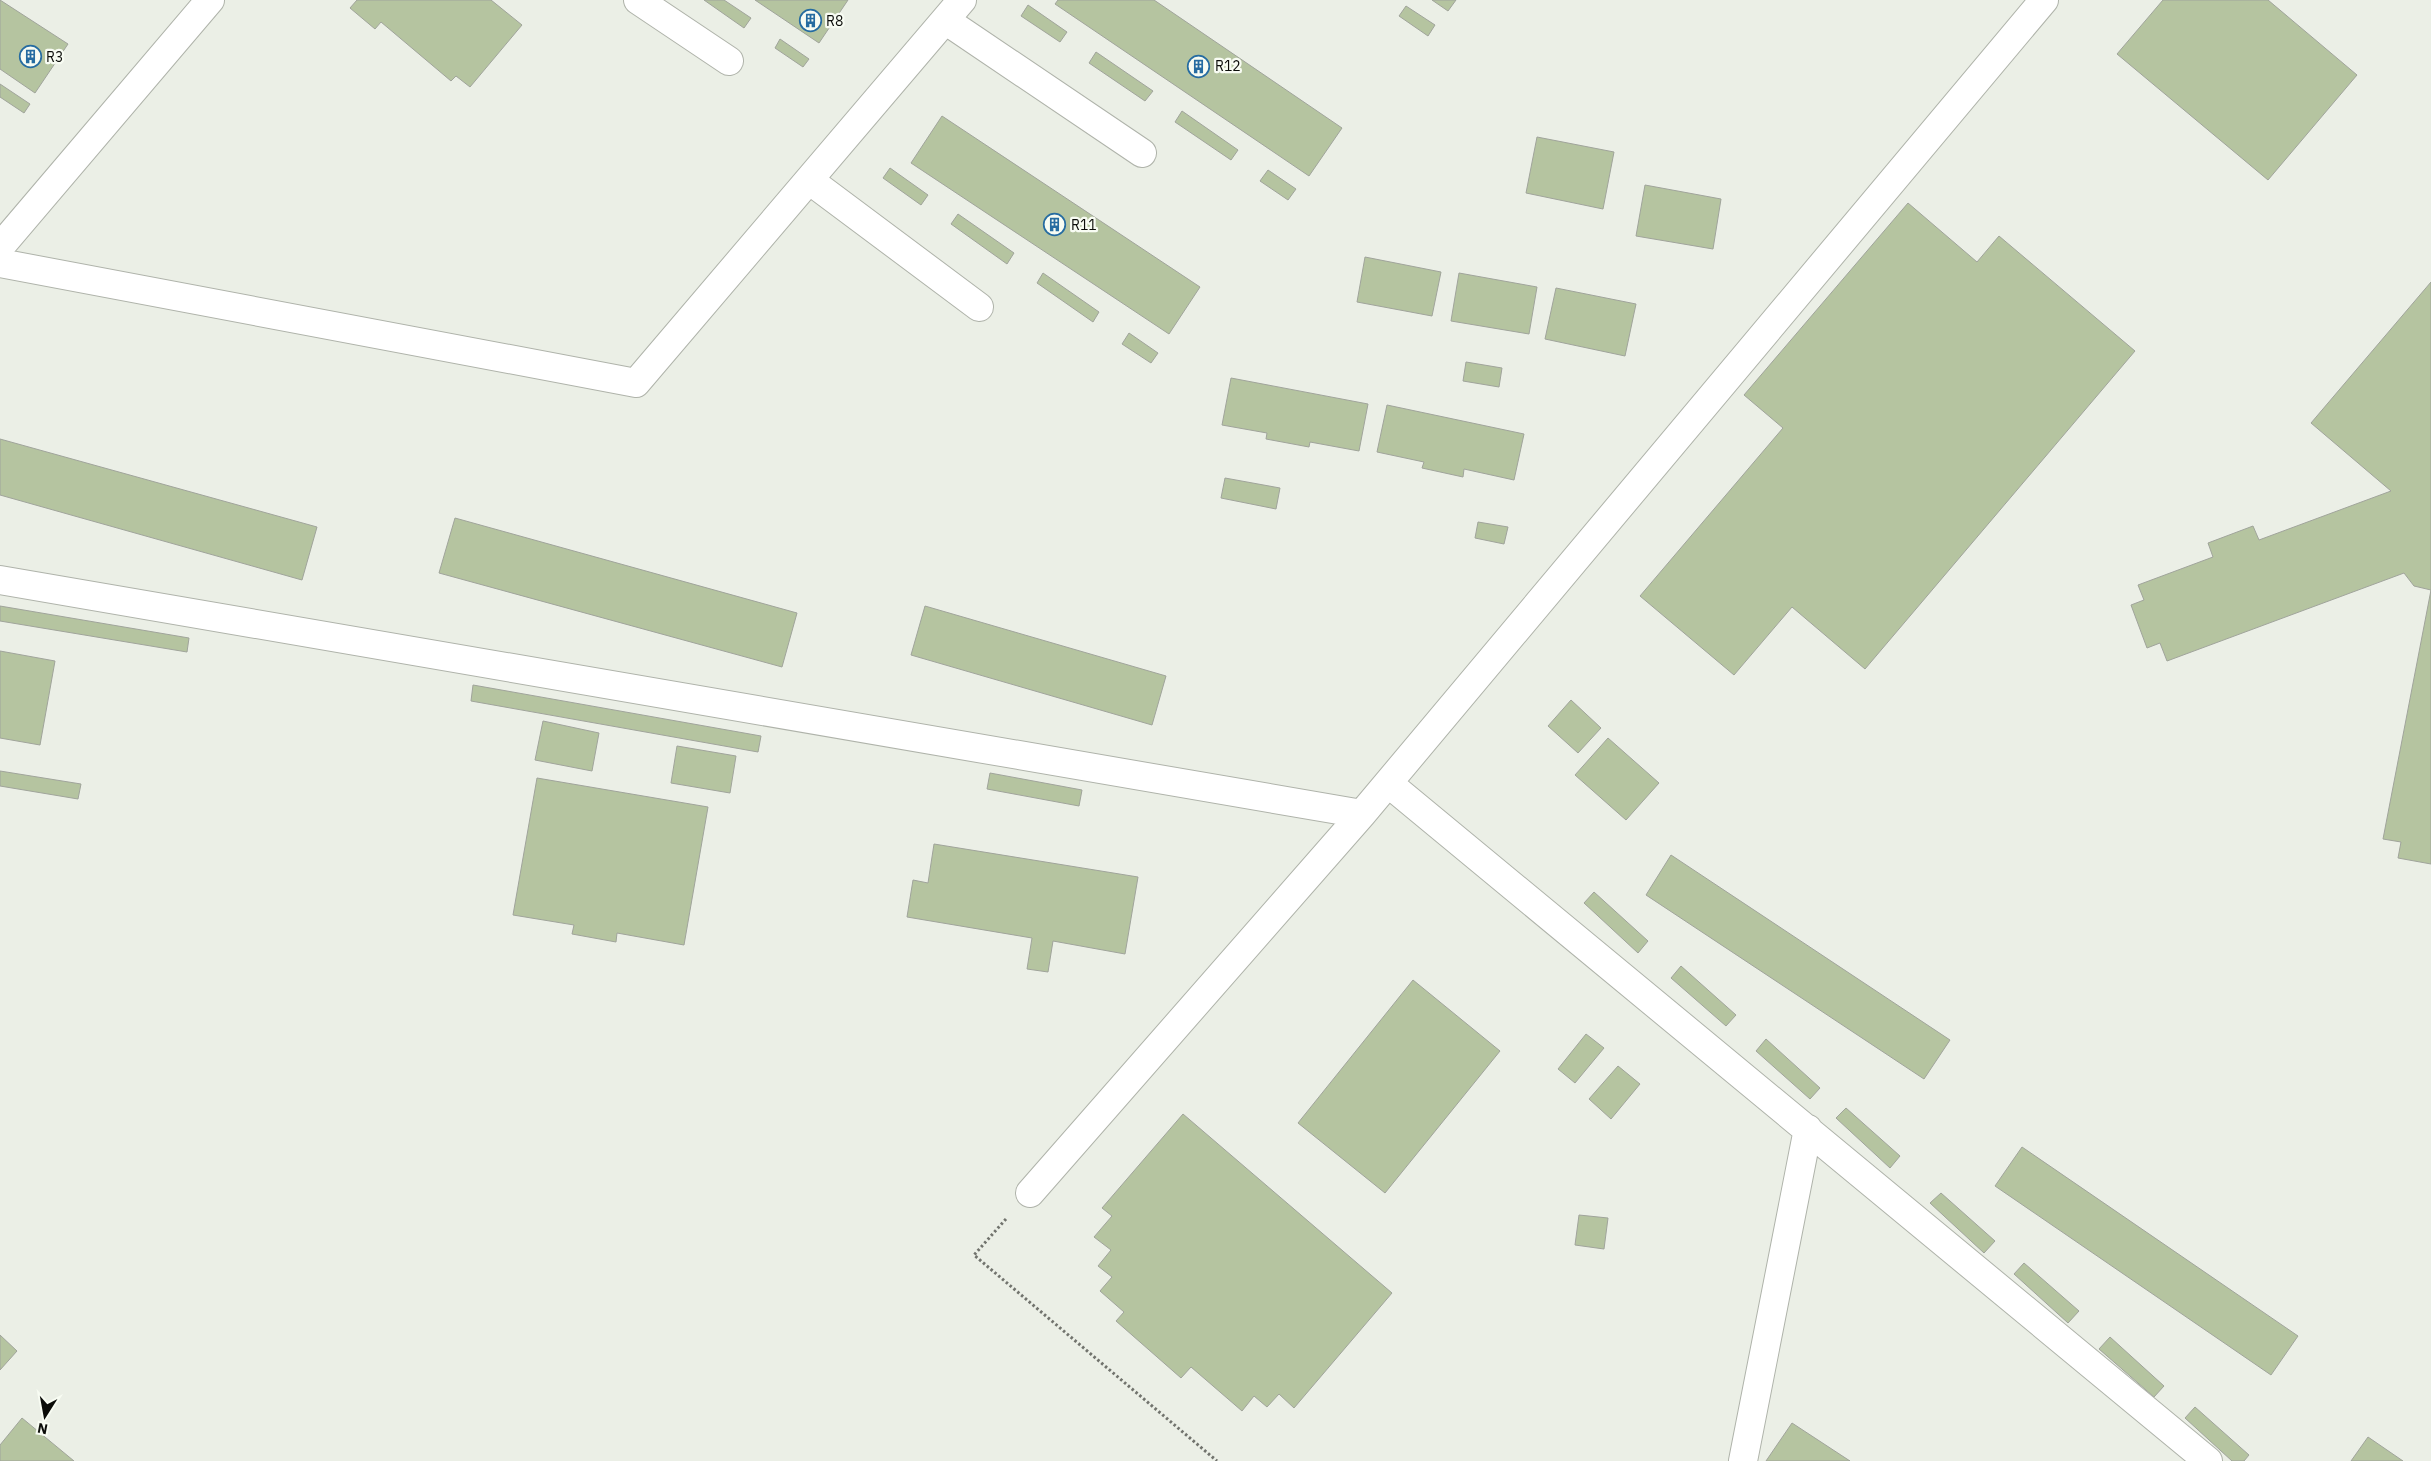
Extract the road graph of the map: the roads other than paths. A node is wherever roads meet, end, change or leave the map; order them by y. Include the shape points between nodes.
1 (210, 0) edge
2 (638, 0) edge
3 (2044, 0) edge
4 (953, 10) edge
5 (730, 61) dead end
6 (1142, 153) dead end
7 (809, 180) junction
8 (0, 247) edge
9 (0, 263) edge
10 (979, 307) dead end
11 (0, 580) edge
12 (1388, 783) junction
13 (1362, 814) junction
14 (1808, 1129) junction
15 (1030, 1193) road end
16 (1743, 1461) edge
17 (2208, 1461) edge

1 - 8 street
2 - 5 street
3 - 12 street
4 - 6 street
4 - 7 street
7 - 9 street via 636,384
7 - 10 street
11 - 13 street
12 - 13 street
12 - 14 street
13 - 15 street
14 - 16 street
14 - 17 street

